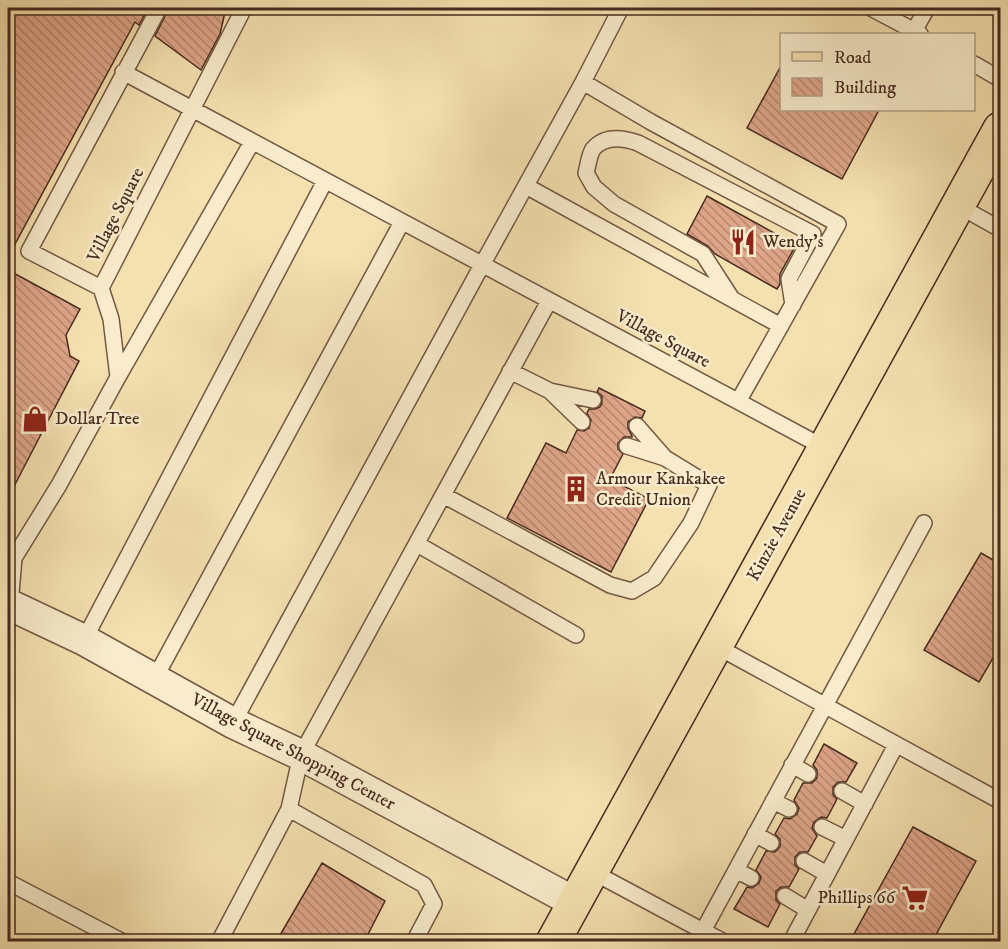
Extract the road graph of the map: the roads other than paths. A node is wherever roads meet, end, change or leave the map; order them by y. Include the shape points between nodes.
1 (159, 8) edge
2 (244, 8) edge
3 (621, 8) edge
4 (871, 8) edge
5 (927, 8) edge
6 (917, 33) edge
7 (975, 65) edge
8 (123, 72) junction
9 (1000, 79) edge
10 (584, 82) junction
11 (192, 110) junction
12 (1000, 129) edge
13 (252, 142) junction
14 (325, 181) junction
15 (525, 186) junction
16 (959, 206) junction
17 (402, 222) junction
18 (1000, 229) edge
19 (482, 264) junction
20 (101, 288) junction
21 (732, 299) junction
22 (549, 301) junction
23 (793, 305) junction
24 (780, 326) junction
25 (510, 371) junction
26 (118, 377) junction
27 (550, 390) junction
28 (593, 400) dead end
29 (739, 400) junction
30 (582, 422) dead end
31 (638, 426) dead end
32 (627, 446) dead end
33 (825, 448) junction
34 (665, 458) junction
35 (443, 495) junction
36 (924, 523) dead end
37 (417, 544) junction
38 (9, 605) edge
39 (576, 635) dead end
40 (84, 640) junction
41 (716, 646) junction
42 (155, 678) junction
43 (824, 705) junction
44 (233, 723) junction
45 (896, 745) junction
46 (301, 755) junction
47 (792, 765) junction
48 (808, 774) dead end
49 (842, 791) dead end
50 (773, 801) junction
51 (1000, 801) edge
52 (865, 804) junction
53 (289, 809) junction
54 (789, 809) dead end
55 (822, 827) dead end
56 (755, 834) junction
57 (846, 839) junction
58 (771, 843) dead end
59 (804, 861) dead end
60 (736, 870) junction
61 (591, 871) junction
62 (827, 874) junction
63 (751, 878) dead end
64 (8, 882) edge
65 (785, 896) dead end
66 (574, 903) junction
67 (808, 910) junction
68 (701, 936) edge
69 (123, 942) edge
70 (219, 942) edge
71 (414, 942) edge
72 (553, 942) edge
73 (724, 942) edge
74 (791, 942) edge

1 - 8 lane
2 - 11 lane, Village Square
3 - 10 lane
4 - 6 lane
5 - 6 lane
7 - 9 lane
8 - 11 lane, Village Square
8 - 20 lane via 29,251
10 - 15 lane
10 - 23 lane via 838,224
11 - 13 lane, Village Square
11 - 20 lane, Village Square
12 - 16 main road, Kinzie Avenue
13 - 14 lane, Village Square
13 - 26 lane
14 - 17 lane, Village Square
14 - 40 lane
15 - 19 lane
15 - 21 lane
16 - 18 lane
16 - 33 main road, Kinzie Avenue
17 - 19 lane, Village Square
17 - 42 lane
19 - 22 lane, Village Square
19 - 44 lane
20 - 26 lane, Village Square via 111,319
21 - 23 lane via 703,254 614,204 594,187 586,172 592,150 621,137 638,142 813,234 789,279
21 - 24 lane
22 - 25 lane
22 - 29 lane, Village Square
23 - 24 lane
24 - 29 lane
25 - 27 lane
25 - 35 lane
26 - 38 lane via 14,558
27 - 28 lane
27 - 30 lane
29 - 33 lane, Village Square
31 - 34 lane
32 - 34 lane
33 - 41 main road, Kinzie Avenue
34 - 35 lane via 709,485 691,523 654,578 632,591 610,585
35 - 37 lane
36 - 43 lane
37 - 39 lane
37 - 46 lane
38 - 40 street, Village Square Shopping Center
40 - 42 street, Village Square Shopping Center
41 - 43 lane
41 - 61 main road, Kinzie Avenue
42 - 44 street, Village Square Shopping Center
43 - 45 lane
43 - 47 lane
44 - 46 street, Village Square Shopping Center
45 - 51 lane
45 - 52 lane
46 - 53 lane
46 - 66 street, Village Square Shopping Center
47 - 48 lane
47 - 50 lane
49 - 52 lane
50 - 54 lane
50 - 56 lane
52 - 57 lane
53 - 70 lane
53 - 71 lane via 424,885 434,904
55 - 57 lane
56 - 58 lane
56 - 60 lane
57 - 62 lane
59 - 62 lane
60 - 63 lane
60 - 68 lane
61 - 66 main road, Kinzie Avenue
61 - 68 lane
62 - 67 lane
64 - 69 lane
65 - 67 lane
66 - 72 main road, Kinzie Avenue
67 - 74 lane
68 - 73 lane

